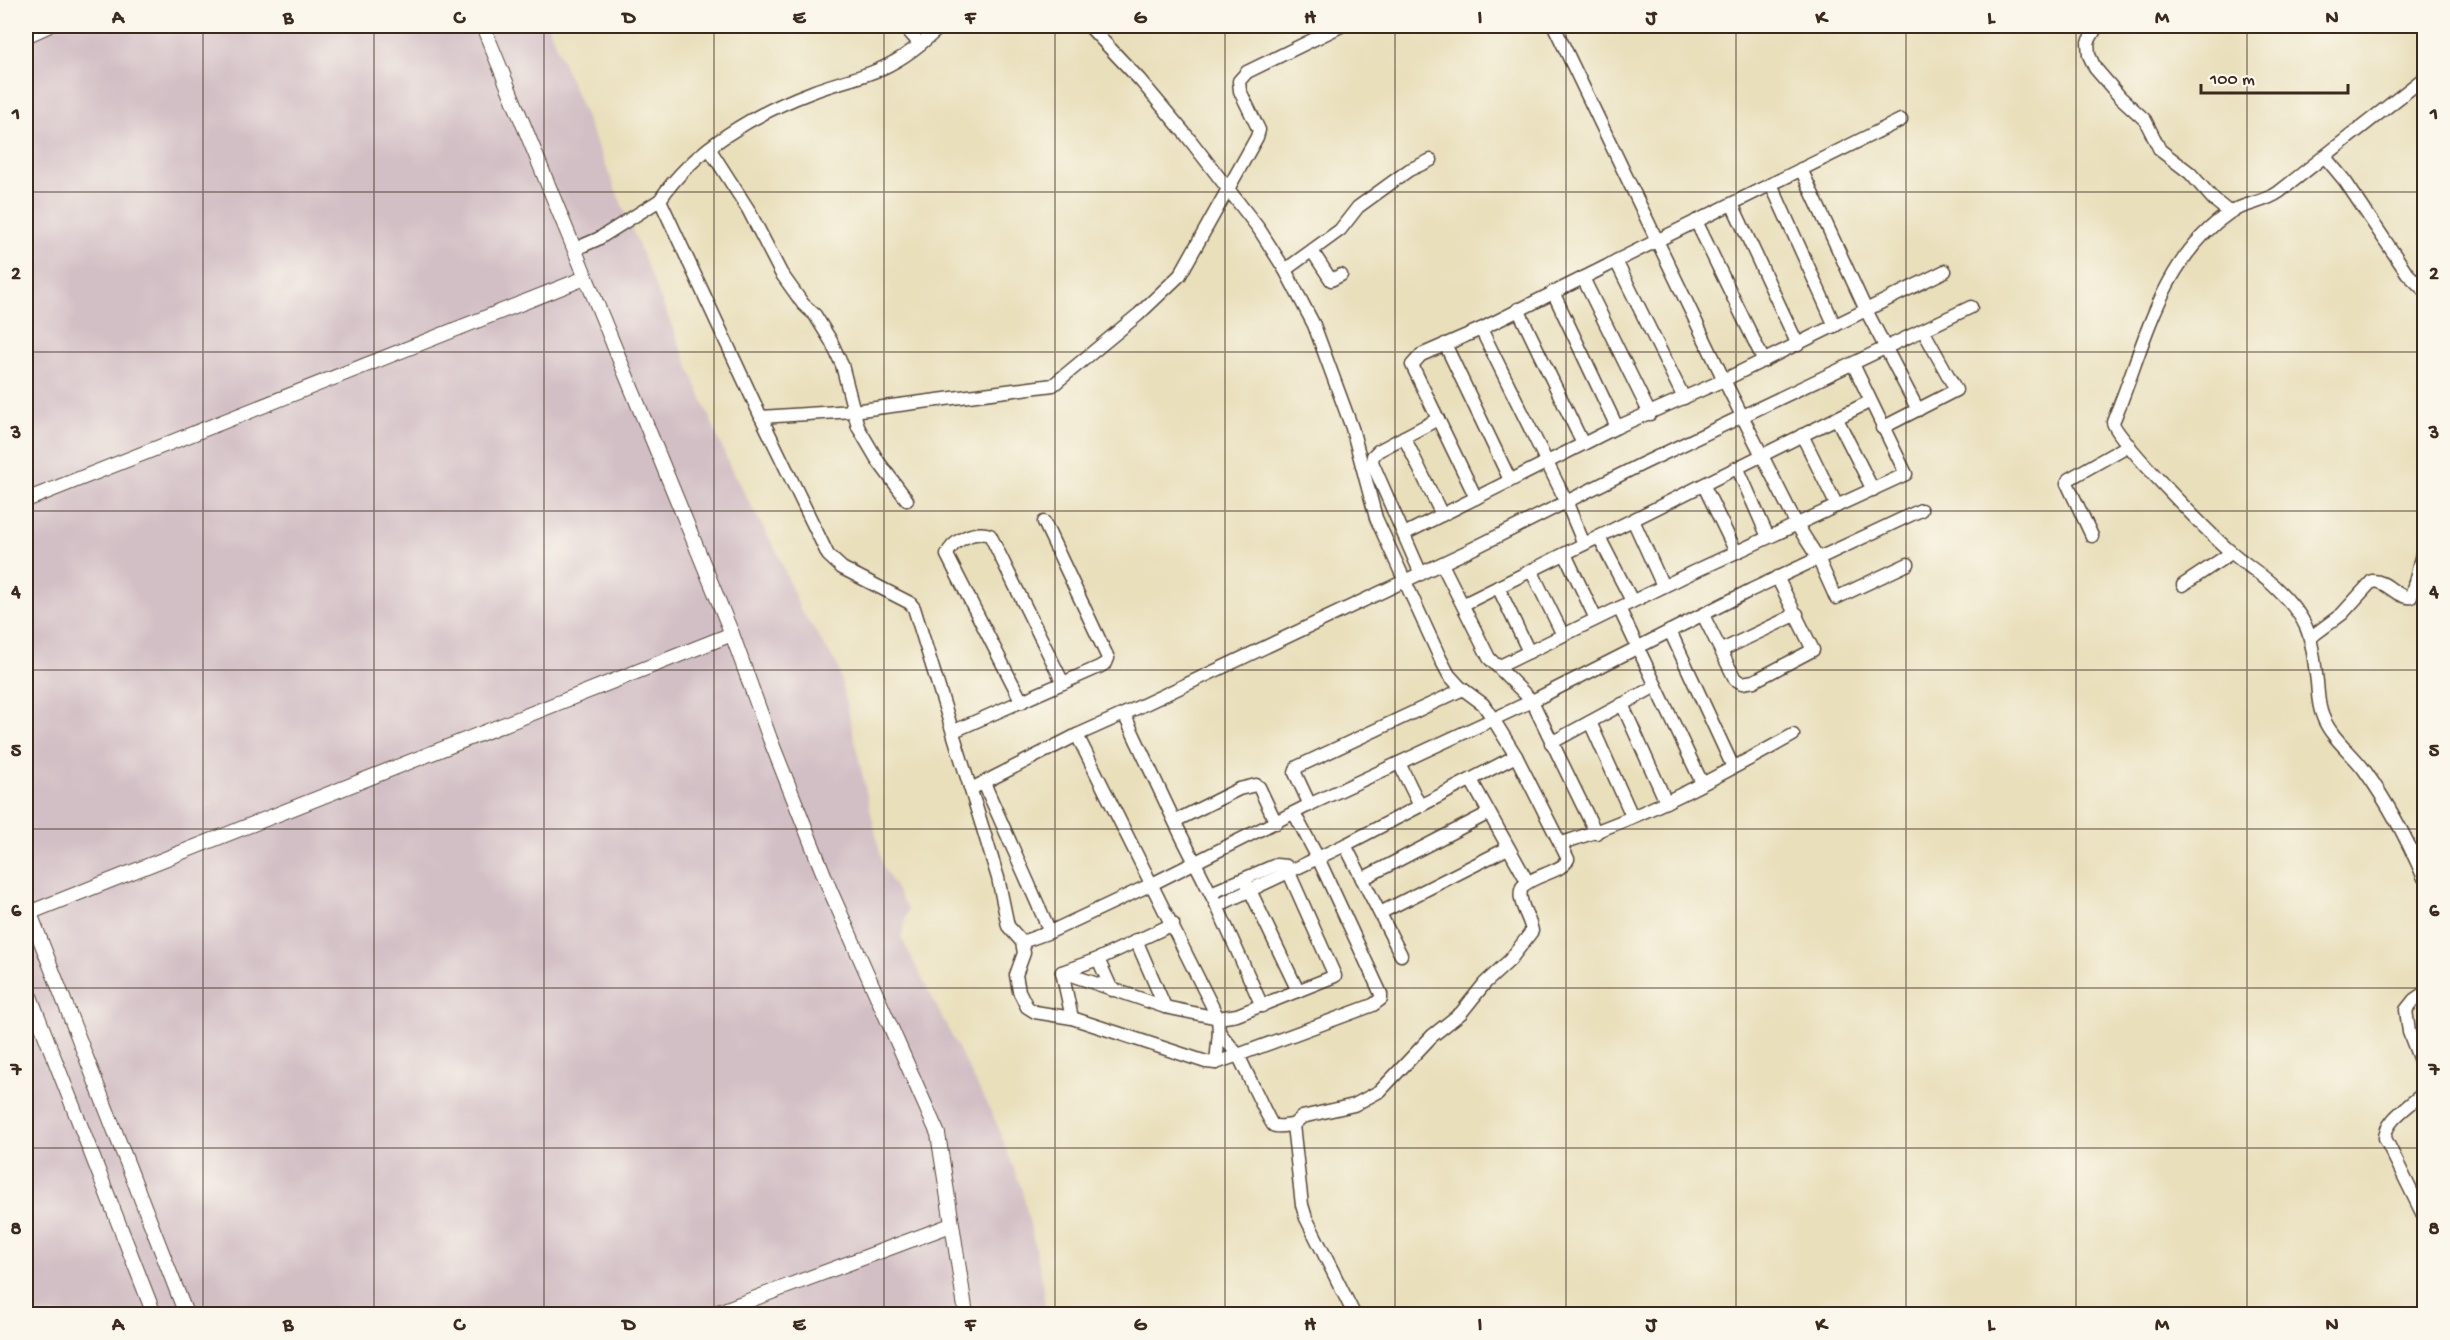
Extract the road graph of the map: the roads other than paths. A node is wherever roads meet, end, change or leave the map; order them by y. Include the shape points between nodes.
1 (48, 26) edge
2 (483, 26) edge
3 (904, 26) edge
4 (941, 26) edge
5 (1089, 26) edge
6 (1341, 26) edge
7 (1554, 26) edge
8 (2097, 26) edge
9 (26, 36) edge
10 (920, 44) junction
11 (2424, 78) edge
12 (1901, 120) dead end
13 (709, 148) junction
14 (2325, 157) junction
15 (1431, 160) dead end
16 (1801, 170) junction
17 (1771, 184) junction
18 (1230, 190) junction
19 (660, 200) junction
20 (1732, 204) junction
21 (2229, 212) junction
22 (1696, 221) junction
23 (1658, 240) junction
24 (575, 249) junction
25 (1312, 251) junction
26 (1616, 261) junction
27 (1286, 270) junction
28 (1945, 271) dead end
29 (1341, 275) dead end
30 (585, 278) junction
31 (1583, 278) junction
32 (2424, 290) edge
33 (1553, 292) junction
34 (1971, 307) dead end
35 (1518, 309) junction
36 (1866, 310) junction
37 (1835, 326) junction
38 (1481, 329) junction
39 (1923, 330) junction
40 (1445, 344) junction
41 (1798, 345) junction
42 (1885, 349) junction
43 (1764, 361) junction
44 (1853, 364) junction
45 (1724, 380) junction
46 (1684, 398) junction
47 (1869, 402) junction
48 (1918, 410) junction
49 (853, 411) junction
50 (1650, 414) junction
51 (761, 417) junction
52 (1743, 418) junction
53 (1837, 418) junction
54 (1437, 419) junction
55 (1617, 427) junction
56 (1882, 428) junction
57 (1802, 435) junction
58 (1404, 437) junction
59 (1583, 444) junction
60 (2129, 445) junction
61 (1762, 454) junction
62 (1547, 462) junction
63 (1738, 469) junction
64 (1510, 480) junction
65 (1704, 486) junction
66 (1873, 490) junction
67 (1476, 498) junction
68 (26, 500) edge
69 (907, 501) dead end
70 (1566, 501) junction
71 (1837, 506) junction
72 (1921, 510) dead end
73 (1442, 515) junction
74 (1633, 520) junction
75 (1044, 522) dead end
76 (1797, 525) junction
77 (1404, 534) junction
78 (2092, 536) dead end
79 (1599, 537) junction
80 (1768, 537) junction
81 (1584, 544) junction
82 (2424, 547) edge
83 (1736, 552) junction
84 (2231, 553) junction
85 (1565, 554) junction
86 (1818, 558) junction
87 (1442, 564) junction
88 (1908, 564) dead end
89 (1532, 570) junction
90 (1420, 574) junction
91 (1778, 577) junction
92 (1405, 581) junction
93 (2183, 585) dead end
94 (1663, 586) junction
95 (1498, 587) junction
96 (1632, 601) junction
97 (1464, 604) junction
98 (1619, 608) junction
99 (1797, 614) junction
100 (1703, 615) junction
101 (1596, 619) junction
102 (1670, 631) junction
103 (732, 634) junction
104 (1563, 635) junction
105 (2311, 637) junction
106 (1638, 648) junction
107 (1722, 651) junction
108 (1529, 652) junction
109 (1498, 667) junction
110 (1063, 683) junction
111 (1656, 686) junction
112 (1463, 689) junction
113 (1532, 701) junction
114 (1022, 702) junction
115 (1622, 704) junction
116 (1124, 714) junction
117 (1493, 719) junction
118 (1590, 722) junction
119 (954, 731) junction
120 (1077, 735) junction
121 (1792, 735) dead end
122 (1551, 743) junction
123 (1516, 756) junction
124 (1399, 763) junction
125 (1733, 766) junction
126 (1471, 780) junction
127 (984, 783) junction
128 (1702, 783) junction
129 (971, 789) junction
130 (1666, 802) junction
131 (1310, 806) junction
132 (1420, 806) junction
133 (1294, 813) junction
134 (1489, 813) junction
135 (1632, 816) junction
136 (1175, 821) junction
137 (1276, 823) junction
138 (1596, 833) junction
139 (1345, 845) junction
140 (1508, 848) junction
141 (1565, 851) junction
142 (1318, 858) junction
143 (1195, 863) junction
144 (1289, 873) junction
145 (2424, 878) edge
146 (1245, 879) junction
147 (1362, 879) junction
148 (1527, 881) junction
149 (1152, 884) junction
150 (1251, 892) junction
151 (1211, 893) junction
152 (1217, 906) junction
153 (27, 910) edge
154 (1380, 913) junction
155 (1173, 924) junction
156 (1050, 932) junction
157 (1136, 940) junction
158 (1022, 942) junction
159 (1401, 955) dead end
160 (1098, 958) junction
161 (1062, 972) junction
162 (26, 986) edge
163 (1112, 990) junction
164 (1298, 991) junction
165 (2424, 993) edge
166 (1262, 1006) junction
167 (1165, 1007) junction
168 (1072, 1018) junction
169 (1218, 1018) junction
170 (1219, 1032) junction
171 (1238, 1055) junction
172 (1216, 1063) junction
173 (2424, 1071) edge
174 (2424, 1092) edge
175 (1293, 1125) junction
176 (2424, 1217) edge
177 (951, 1225) junction
178 (154, 1314) edge
179 (186, 1314) edge
180 (713, 1314) edge
181 (966, 1314) edge
182 (1353, 1314) edge

1 - 9 street
2 - 24 street
3 - 10 street
4 - 10 street
5 - 18 street via 1146,87
6 - 18 street via 1247,72 1239,81 1259,130
7 - 23 street
8 - 21 street via 2088,42 2095,68 2145,120 2160,150
10 - 13 street via 893,63 767,112
11 - 14 street
12 - 16 street
13 - 19 street via 681,173
13 - 49 street via 748,209 781,273 831,341 842,365
14 - 21 street via 2270,198
14 - 32 street via 2407,273
15 - 25 street via 1409,170 1358,207 1343,228
16 - 17 street
16 - 36 street
17 - 20 street
17 - 37 street
18 - 27 street
18 - 49 street via 1180,275 1139,315 1053,385
19 - 24 street
19 - 51 street
20 - 22 street
20 - 41 street
21 - 60 street via 2190,249 2168,281 2154,312 2113,422
22 - 23 street
22 - 43 street
23 - 26 street
23 - 45 street
24 - 30 street
25 - 27 street
25 - 29 street via 1331,280
26 - 31 street
26 - 46 street
27 - 92 street via 1314,325 1352,428 1376,518
28 - 36 street
30 - 68 street
30 - 103 street
31 - 33 street
31 - 50 street
33 - 35 street
33 - 55 street
34 - 39 street
35 - 38 street
35 - 59 street
36 - 37 street
36 - 42 street
37 - 41 street
38 - 40 street
38 - 62 street
39 - 42 street
39 - 48 street via 1956,390
40 - 54 street via 1421,355 1412,365
40 - 64 street
41 - 43 street
42 - 44 street
42 - 48 street
43 - 45 street
44 - 47 street
44 - 52 street
45 - 46 street
45 - 52 street
46 - 50 street
47 - 53 street
47 - 56 street
48 - 56 street
49 - 51 street
49 - 69 street via 870,448
50 - 55 street
51 - 119 street via 828,555 842,568 914,608
52 - 61 street
52 - 70 street
53 - 57 street
53 - 66 street
54 - 58 street
54 - 67 street
55 - 59 street
56 - 66 street via 1906,474
57 - 61 street
57 - 71 street
58 - 73 street
58 - 77 street via 1378,451 1372,462
59 - 62 street
60 - 78 street via 2067,483
60 - 84 street
61 - 63 street
61 - 76 street
62 - 64 street
62 - 70 street
63 - 65 street
63 - 80 street
64 - 67 street
65 - 74 street
65 - 83 street
66 - 71 street
67 - 73 street
70 - 81 street
70 - 87 street
71 - 76 street
72 - 86 street
73 - 77 street
74 - 79 street
74 - 94 street
75 - 110 street via 1108,658 1100,667
76 - 80 street
76 - 86 street
77 - 90 street
79 - 81 street
79 - 96 street
80 - 83 street
81 - 85 street
82 - 105 street via 2411,597 2372,581 2342,614
83 - 94 street
84 - 93 street
84 - 105 street via 2282,594 2306,623
85 - 89 street
85 - 101 street
86 - 88 street via 1836,598
86 - 91 street
87 - 90 street
87 - 97 street
89 - 95 street
89 - 104 street
90 - 92 street
91 - 99 street
91 - 100 street
92 - 112 street via 1447,672
92 - 116 street
94 - 96 street
95 - 97 street
95 - 108 street
96 - 98 street
97 - 109 street via 1489,658
98 - 101 street
98 - 106 street
99 - 107 street
99 - 107 street via 1813,650 1754,681 1738,681
100 - 102 street
100 - 107 street
101 - 104 street
102 - 106 street
102 - 125 street
103 - 153 street
103 - 177 street via 830,891 938,1134
104 - 108 street
105 - 145 street via 2324,722 2367,773
106 - 111 street
106 - 113 street
108 - 109 street
109 - 113 street
110 - 114 street
110 - 114 street via 990,535 976,533 964,538 946,555
111 - 115 street
111 - 128 street
112 - 117 street via 1483,704
112 - 131 street via 1297,767 1296,776
113 - 117 street
113 - 122 street
114 - 119 street
115 - 118 street
115 - 130 street
116 - 120 street
116 - 136 street
117 - 123 street
117 - 124 street
118 - 122 street
118 - 135 street
119 - 129 street
120 - 127 street
120 - 149 street
121 - 125 street
122 - 138 street
123 - 126 street
123 - 141 street
124 - 131 street
124 - 132 street
125 - 128 street
126 - 132 street
126 - 134 street
127 - 129 street
127 - 156 street
128 - 130 street
129 - 158 street via 1008,926
130 - 135 street
131 - 133 street
132 - 139 street
133 - 137 street
133 - 142 street
134 - 140 street
134 - 147 street
135 - 138 street
136 - 137 street via 1239,789 1256,785
136 - 143 street
137 - 143 street
138 - 141 street
139 - 142 street
139 - 147 street
140 - 148 street
140 - 154 street
141 - 148 street via 1564,866
142 - 144 street
142 - 171 street via 1381,999
143 - 149 street
143 - 151 street
144 - 146 street via 1280,864
144 - 150 street
144 - 164 street via 1335,974
146 - 150 street
146 - 151 street
147 - 154 street
148 - 175 street via 1520,892 1530,919 1530,935 1461,1013 1432,1036 1380,1091 1354,1105 1302,1117
149 - 155 street
149 - 156 street
150 - 152 street
150 - 164 street
151 - 152 street
152 - 166 street
153 - 179 street
154 - 159 street
155 - 157 street
155 - 169 street
156 - 158 street
157 - 160 street
157 - 167 street
158 - 168 street via 1024,953 1016,975 1027,1007
160 - 161 street
160 - 163 street
161 - 163 street
161 - 168 street
162 - 178 street
163 - 167 street
164 - 166 street
165 - 173 street via 2409,1004 2406,1019
166 - 169 street
167 - 169 street
168 - 172 street
169 - 170 street
170 - 171 street
170 - 172 street
171 - 172 street
171 - 175 street via 1270,1121 1276,1126
174 - 176 street via 2391,1123 2385,1138
175 - 182 street via 1306,1218
177 - 180 street
177 - 181 street

